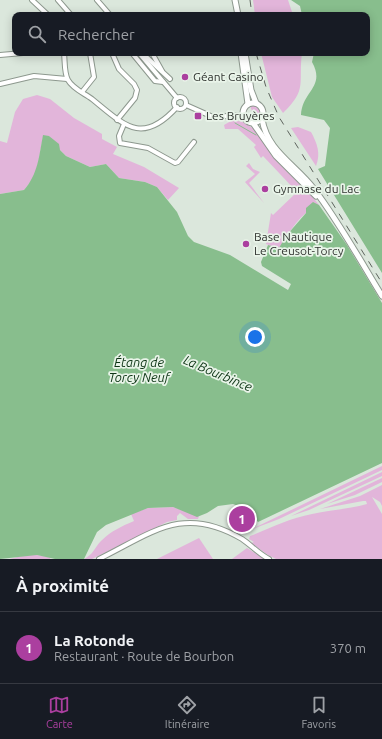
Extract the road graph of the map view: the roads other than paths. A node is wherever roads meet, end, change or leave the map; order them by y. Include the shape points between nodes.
1 (32, 0) edge
2 (58, 0) edge
3 (97, 0) edge
4 (235, 0) edge
5 (45, 12) edge
6 (69, 12) edge
7 (106, 12) edge
8 (237, 12) edge
9 (12, 54) edge
10 (0, 55) edge
11 (64, 56) edge
12 (90, 56) edge
13 (113, 56) edge
14 (135, 56) edge
15 (143, 56) edge
16 (144, 56) edge
17 (154, 56) edge
18 (241, 56) edge
19 (245, 56) edge
20 (163, 73) junction
21 (67, 79) junction
22 (170, 79) dead end
23 (162, 82) junction
24 (0, 84) edge
25 (82, 92) junction
26 (177, 98) junction
27 (256, 103) junction
28 (248, 104) junction
29 (186, 105) junction
30 (177, 107) junction
31 (243, 115) junction
32 (262, 119) junction
33 (117, 120) junction
34 (253, 123) junction
35 (124, 124) junction
36 (194, 142) dead end
37 (322, 201) junction
38 (382, 296) edge
39 (99, 559) edge
40 (269, 559) edge

1 - 5 street
2 - 6 street
3 - 7 street
4 - 8 main road
9 - 10 street
11 - 21 street
12 - 25 street via 94,77
13 - 33 street via 119,69 137,90 135,98
14 - 23 street via 155,80
15 - 23 street
16 - 20 street
17 - 20 street
18 - 28 main road
19 - 27 main road via 251,90
20 - 22 street
21 - 24 street via 34,76
21 - 25 street
23 - 26 street
25 - 33 street
26 - 29 street via 185,99
26 - 30 street
27 - 28 main road
27 - 32 main road via 263,109
28 - 31 main road
29 - 30 street via 182,108
29 - 31 street via 213,117
30 - 35 street via 161,122 151,127 141,128
31 - 34 main road via 247,121
32 - 34 main road
32 - 37 main road via 263,129 274,147
33 - 35 street
34 - 37 main road via 276,156
35 - 36 street via 119,136 120,143 148,148 175,163
37 - 38 main road
39 - 40 street via 163,527 186,522 204,524 235,536

